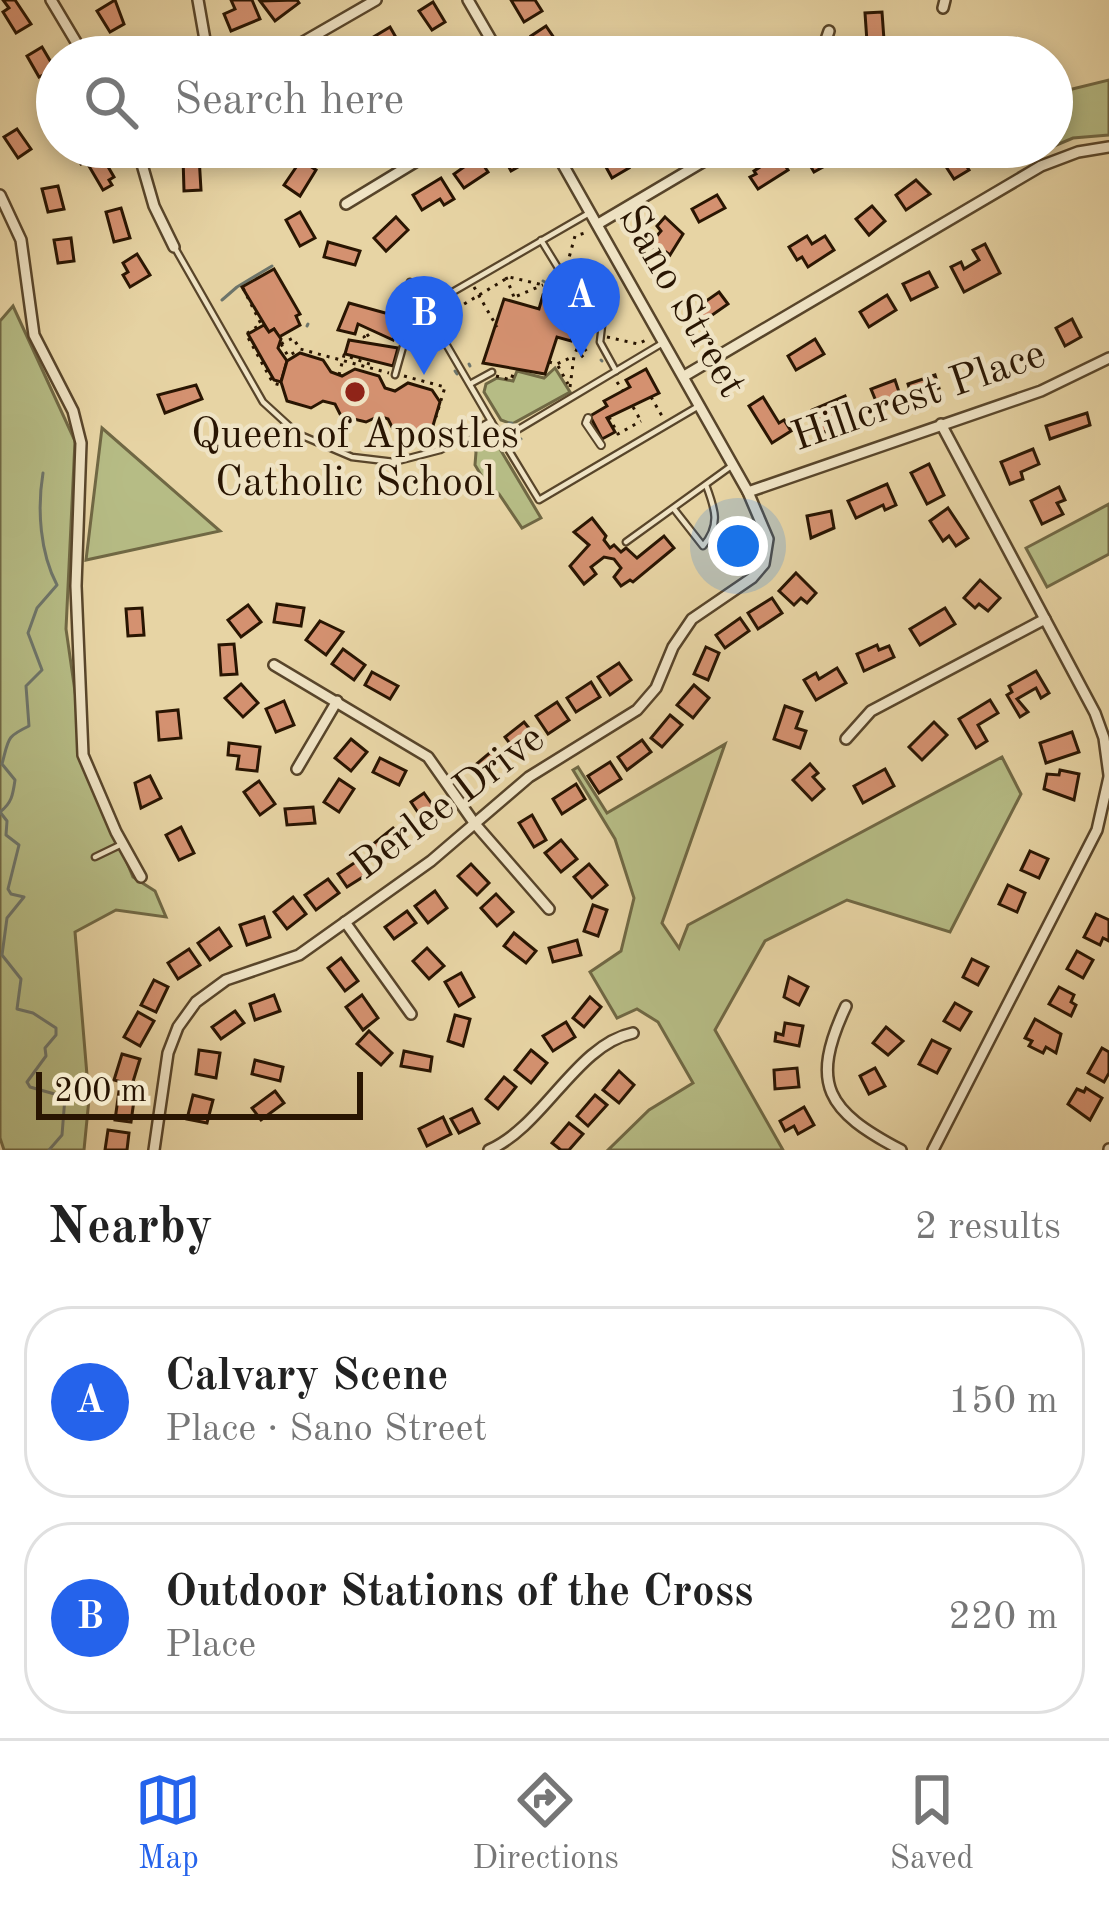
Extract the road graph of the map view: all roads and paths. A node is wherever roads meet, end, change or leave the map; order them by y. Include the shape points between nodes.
1 (51, 0) edge
2 (198, 0) edge
3 (376, 0) edge
4 (468, 0) edge
5 (830, 31) dead end
6 (72, 36) edge
7 (204, 36) edge
8 (314, 36) edge
9 (489, 36) edge
10 (828, 36) edge
11 (1109, 147) edge
12 (1073, 154) edge
13 (143, 168) edge
14 (405, 168) edge
15 (566, 168) edge
16 (693, 168) edge
17 (1038, 168) edge
18 (0, 195) edge
19 (346, 204) dead end
20 (591, 212) junction
21 (598, 224) junction
22 (541, 240) junction
23 (174, 247) joint
24 (506, 278) junction
25 (410, 282) dead end
26 (243, 288) dead end
27 (559, 294) dead end
28 (479, 295) junction
29 (425, 308) junction
30 (441, 318) dead end
31 (249, 320) dead end
32 (497, 327) dead end
33 (254, 328) junction
34 (582, 328) joint
35 (666, 341) junction
36 (581, 344) junction
37 (300, 349) junction
38 (574, 356) junction
39 (581, 357) dead end
40 (1109, 358) edge
41 (343, 360) junction
42 (549, 362) dead end
43 (557, 364) junction
44 (515, 368) dead end
45 (616, 371) junction
46 (492, 372) joint
47 (339, 375) dead end
48 (395, 375) junction
49 (686, 375) junction
50 (616, 380) dead end
51 (568, 384) junction
52 (280, 385) dead end
53 (470, 385) junction
54 (623, 391) dead end
55 (575, 396) junction
56 (651, 397) dead end
57 (702, 404) junction
58 (633, 407) dead end
59 (436, 417) dead end
60 (609, 417) dead end
61 (588, 418) dead end
62 (491, 421) junction
63 (641, 421) junction
64 (941, 424) junction
65 (667, 425) junction
66 (650, 435) junction
67 (502, 439) junction
68 (601, 445) dead end
69 (734, 464) junction
70 (706, 485) junction
71 (748, 492) junction
72 (674, 508) junction
73 (626, 542) dead end
74 (1045, 619) junction
75 (274, 665) dead end
76 (337, 701) junction
77 (846, 739) dead end
78 (297, 769) dead end
79 (1109, 776) edge
80 (476, 824) junction
81 (122, 844) junction
82 (95, 857) dead end
83 (141, 878) dead end
84 (549, 908) dead end
85 (345, 922) junction
86 (846, 1006) dead end
87 (412, 1014) dead end
88 (633, 1033) dead end
89 (154, 1150) edge
90 (489, 1150) edge
91 (901, 1150) edge
92 (933, 1150) edge

1 - 6 street
2 - 7 street
3 - 8 street
4 - 9 street
5 - 10 street
11 - 12 street
13 - 23 street
14 - 19 street
15 - 20 street, Sano Street
16 - 21 street
17 - 49 street
18 - 81 street via 21,240 34,335 80,430 83,755
20 - 21 street, Sano Street
20 - 22 lane
21 - 35 street, Sano Street
22 - 29 lane
22 - 45 lane via 560,271 606,292 600,342
23 - 62 lane via 262,402 298,434 352,457 394,461 440,450
24 - 24 path via 516,299 543,285
24 - 28 path
25 - 29 lane
26 - 33 path via 261,325
27 - 34 street via 586,302
28 - 30 path
28 - 32 path
29 - 48 lane via 408,329
29 - 53 lane
31 - 33 path
33 - 52 path via 246,334
34 - 36 path
35 - 45 lane
35 - 49 street, Sano Street
36 - 38 path
36 - 39 path
37 - 37 path via 288,356 281,344 293,338
37 - 41 path
38 - 43 path
38 - 51 path
40 - 64 street, Hillcrest Place
41 - 47 path
41 - 48 path
42 - 43 path
43 - 51 path
44 - 46 path via 511,380
45 - 55 lane
46 - 53 lane
48 - 59 path via 445,387
49 - 57 street, Sano Street
50 - 54 path
51 - 55 path
53 - 62 lane
55 - 67 lane
56 - 65 path
57 - 65 lane
57 - 69 street, Sano Street
58 - 63 path
60 - 63 path via 619,434
61 - 68 street
62 - 67 lane
63 - 66 path
64 - 71 street, Hillcrest Place
64 - 74 street
65 - 66 lane
66 - 67 lane via 539,500
69 - 70 lane
69 - 71 street, Sano Street
70 - 72 lane
70 - 72 lane via 717,515 703,546
71 - 80 street, Berlee Drive via 768,539 759,572 692,619 637,710 529,777
72 - 73 lane
74 - 77 street via 872,711
74 - 79 street via 1098,719
75 - 76 street
76 - 78 street
76 - 80 street via 428,757
79 - 92 street via 1097,830
80 - 84 street
80 - 85 street, Berlee Drive
81 - 82 lane
81 - 83 street
85 - 87 street
85 - 89 street, Berlee Drive via 284,963 226,980 196,1002 167,1053
86 - 91 street via 828,1051 832,1093 860,1129
88 - 90 street via 602,1047 520,1132

